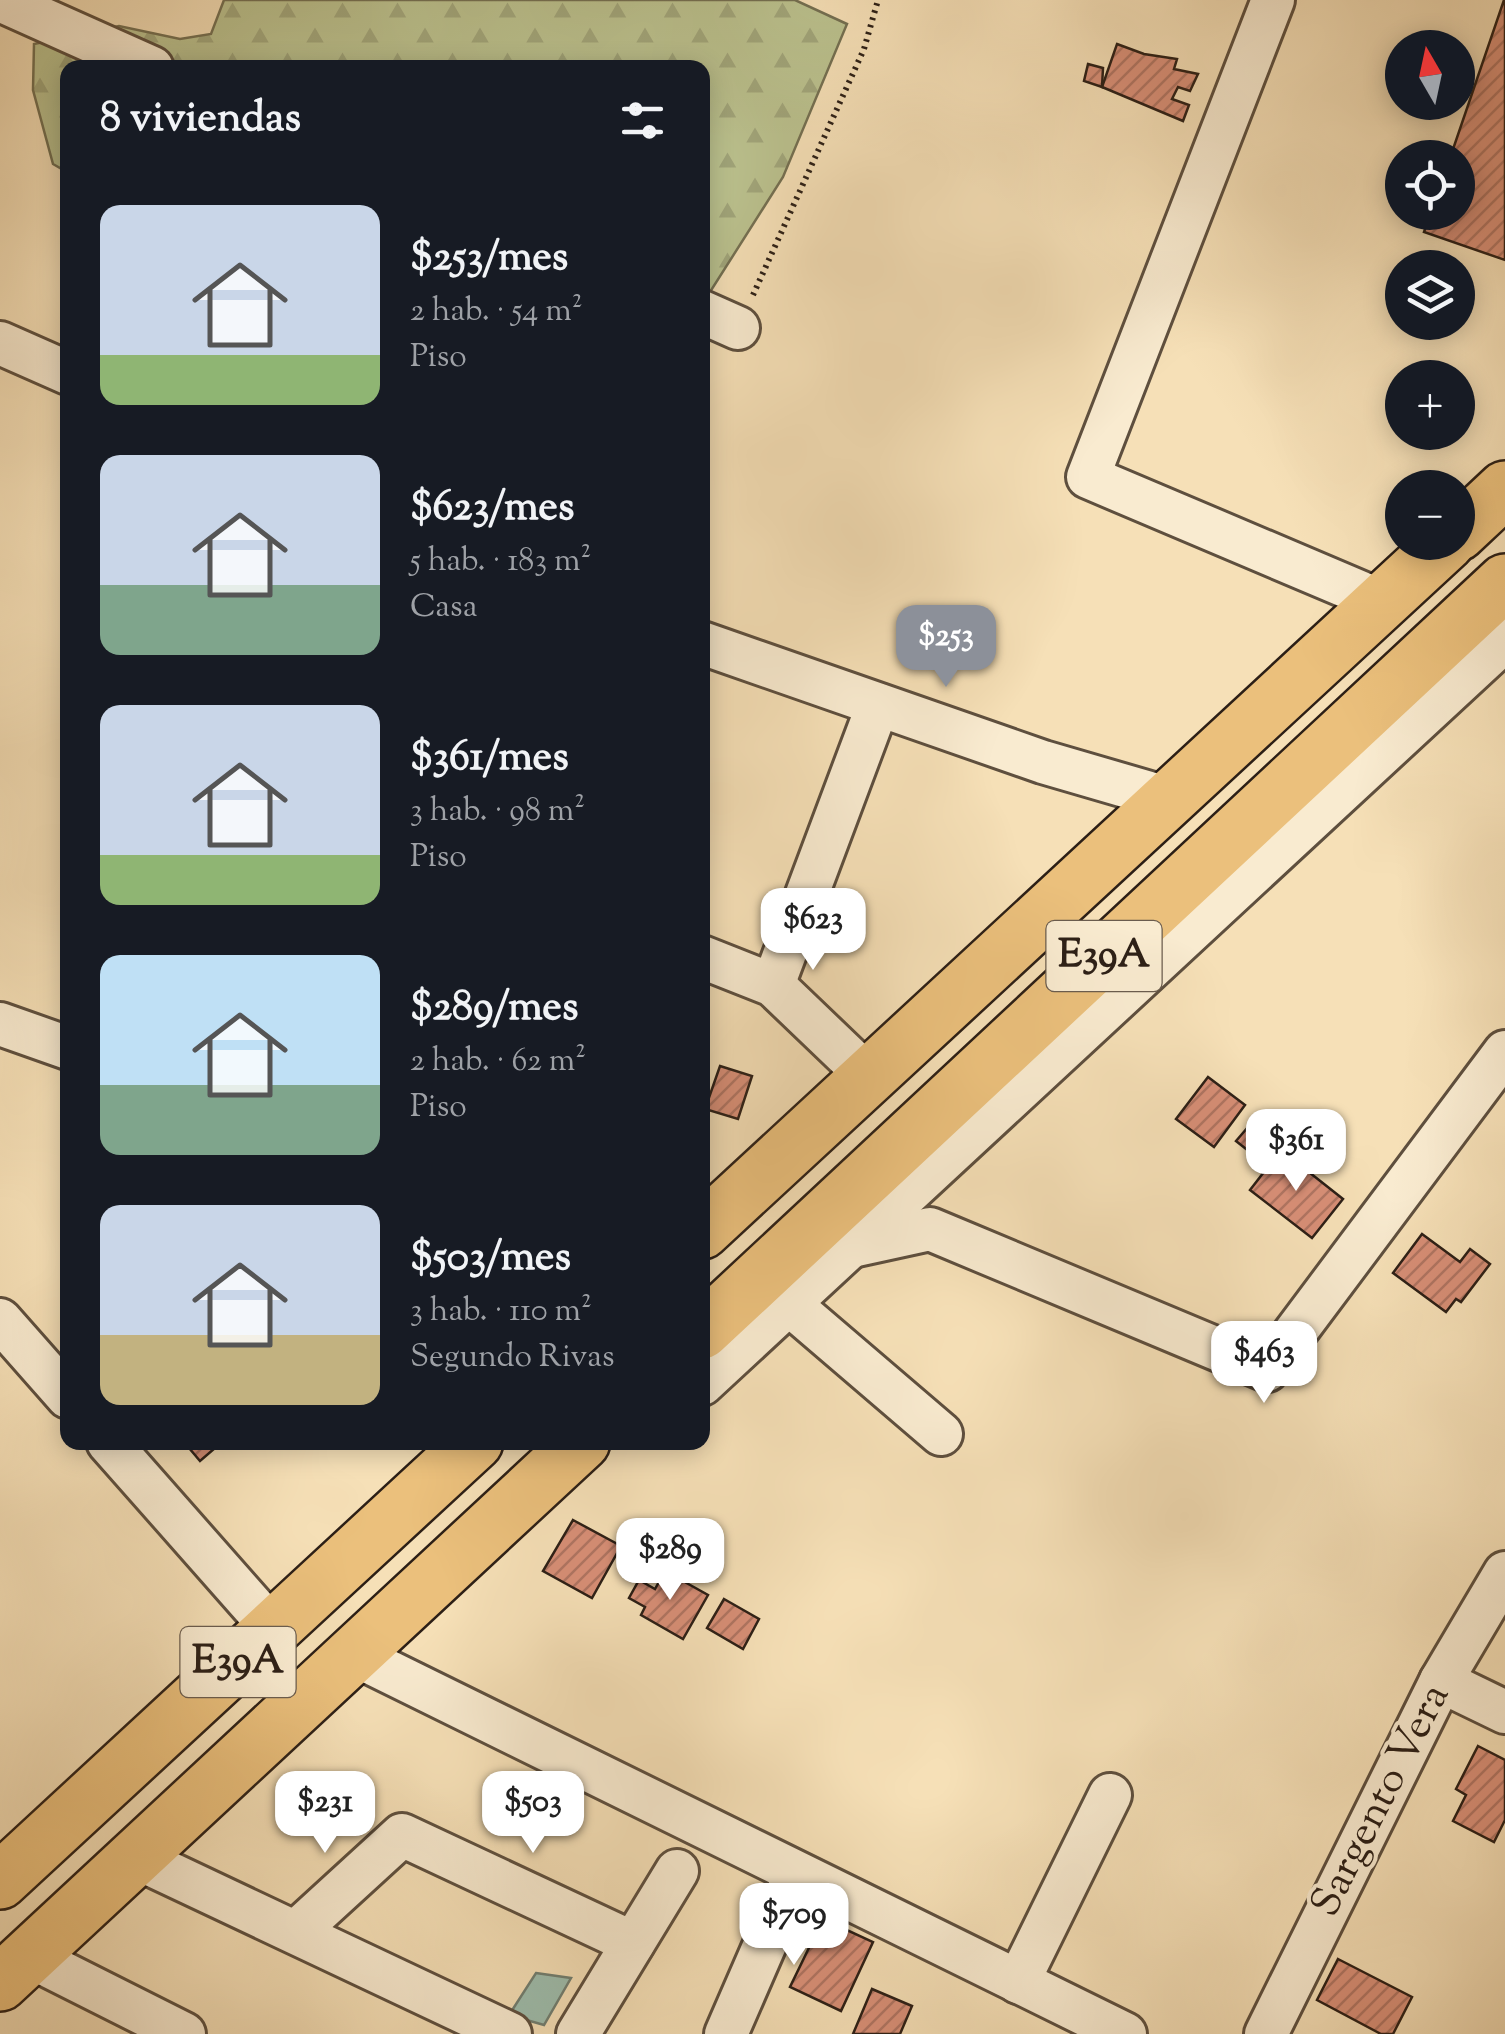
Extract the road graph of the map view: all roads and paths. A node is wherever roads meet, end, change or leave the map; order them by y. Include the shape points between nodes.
1 (0, 0) edge
2 (878, 0) edge
3 (1274, 0) edge
4 (134, 60) edge
5 (720, 320) edge
6 (0, 343) edge
7 (60, 369) edge
8 (1505, 488) edge
9 (1475, 517) edge
10 (1428, 560) edge
11 (1383, 602) junction
12 (1500, 610) edge
13 (710, 645) edge
14 (878, 705) junction
15 (1170, 799) junction
16 (710, 961) edge
17 (774, 984) junction
18 (0, 1024) edge
19 (60, 1045) edge
20 (1505, 1052) edge
21 (868, 1076) junction
22 (914, 1216) junction
23 (710, 1224) edge
24 (774, 1291) junction
25 (0, 1320) edge
26 (710, 1327) edge
27 (710, 1374) edge
28 (60, 1388) edge
29 (941, 1434) dead end
30 (115, 1450) edge
31 (467, 1450) edge
32 (557, 1451) edge
33 (1505, 1572) edge
34 (272, 1629) junction
35 (355, 1655) junction
36 (1441, 1680) junction
37 (1505, 1712) edge
38 (1110, 1795) dead end
39 (135, 1857) junction
40 (676, 1871) dead end
41 (796, 1873) junction
42 (0, 1882) edge
43 (296, 1932) junction
44 (633, 1943) junction
45 (15, 1969) edge
46 (1018, 1982) junction
47 (184, 2034) edge
48 (510, 2034) edge
49 (578, 2034) edge
50 (726, 2034) edge
51 (1125, 2034) edge
52 (1266, 2034) edge

1 - 4 street
2 - 5 path via 864,49
3 - 11 street via 1088,477
6 - 7 street
8 - 9 main road
10 - 11 main road, E39A
11 - 15 main road, E39A
12 - 22 street
12 - 24 main road, E39A
13 - 14 street
14 - 15 street
14 - 17 street
15 - 21 main road, E39A
16 - 17 street
17 - 21 street
18 - 19 street
20 - 22 street via 1268,1370
21 - 23 main road, E39A
22 - 24 street
24 - 26 main road, E39A
24 - 27 street
24 - 29 street
25 - 28 street
30 - 34 street
31 - 34 main road, E39A
32 - 35 main road, E39A
33 - 36 street, Sargento Vera
34 - 42 main road, E39A
35 - 39 main road, E39A
35 - 41 street
36 - 37 street
36 - 52 street, Sargento Vera
38 - 46 street
39 - 43 street
39 - 45 main road, E39A
40 - 44 street
41 - 46 street
41 - 50 street
43 - 44 street via 402,1835
43 - 48 street
44 - 49 street
45 - 47 street
46 - 51 street

